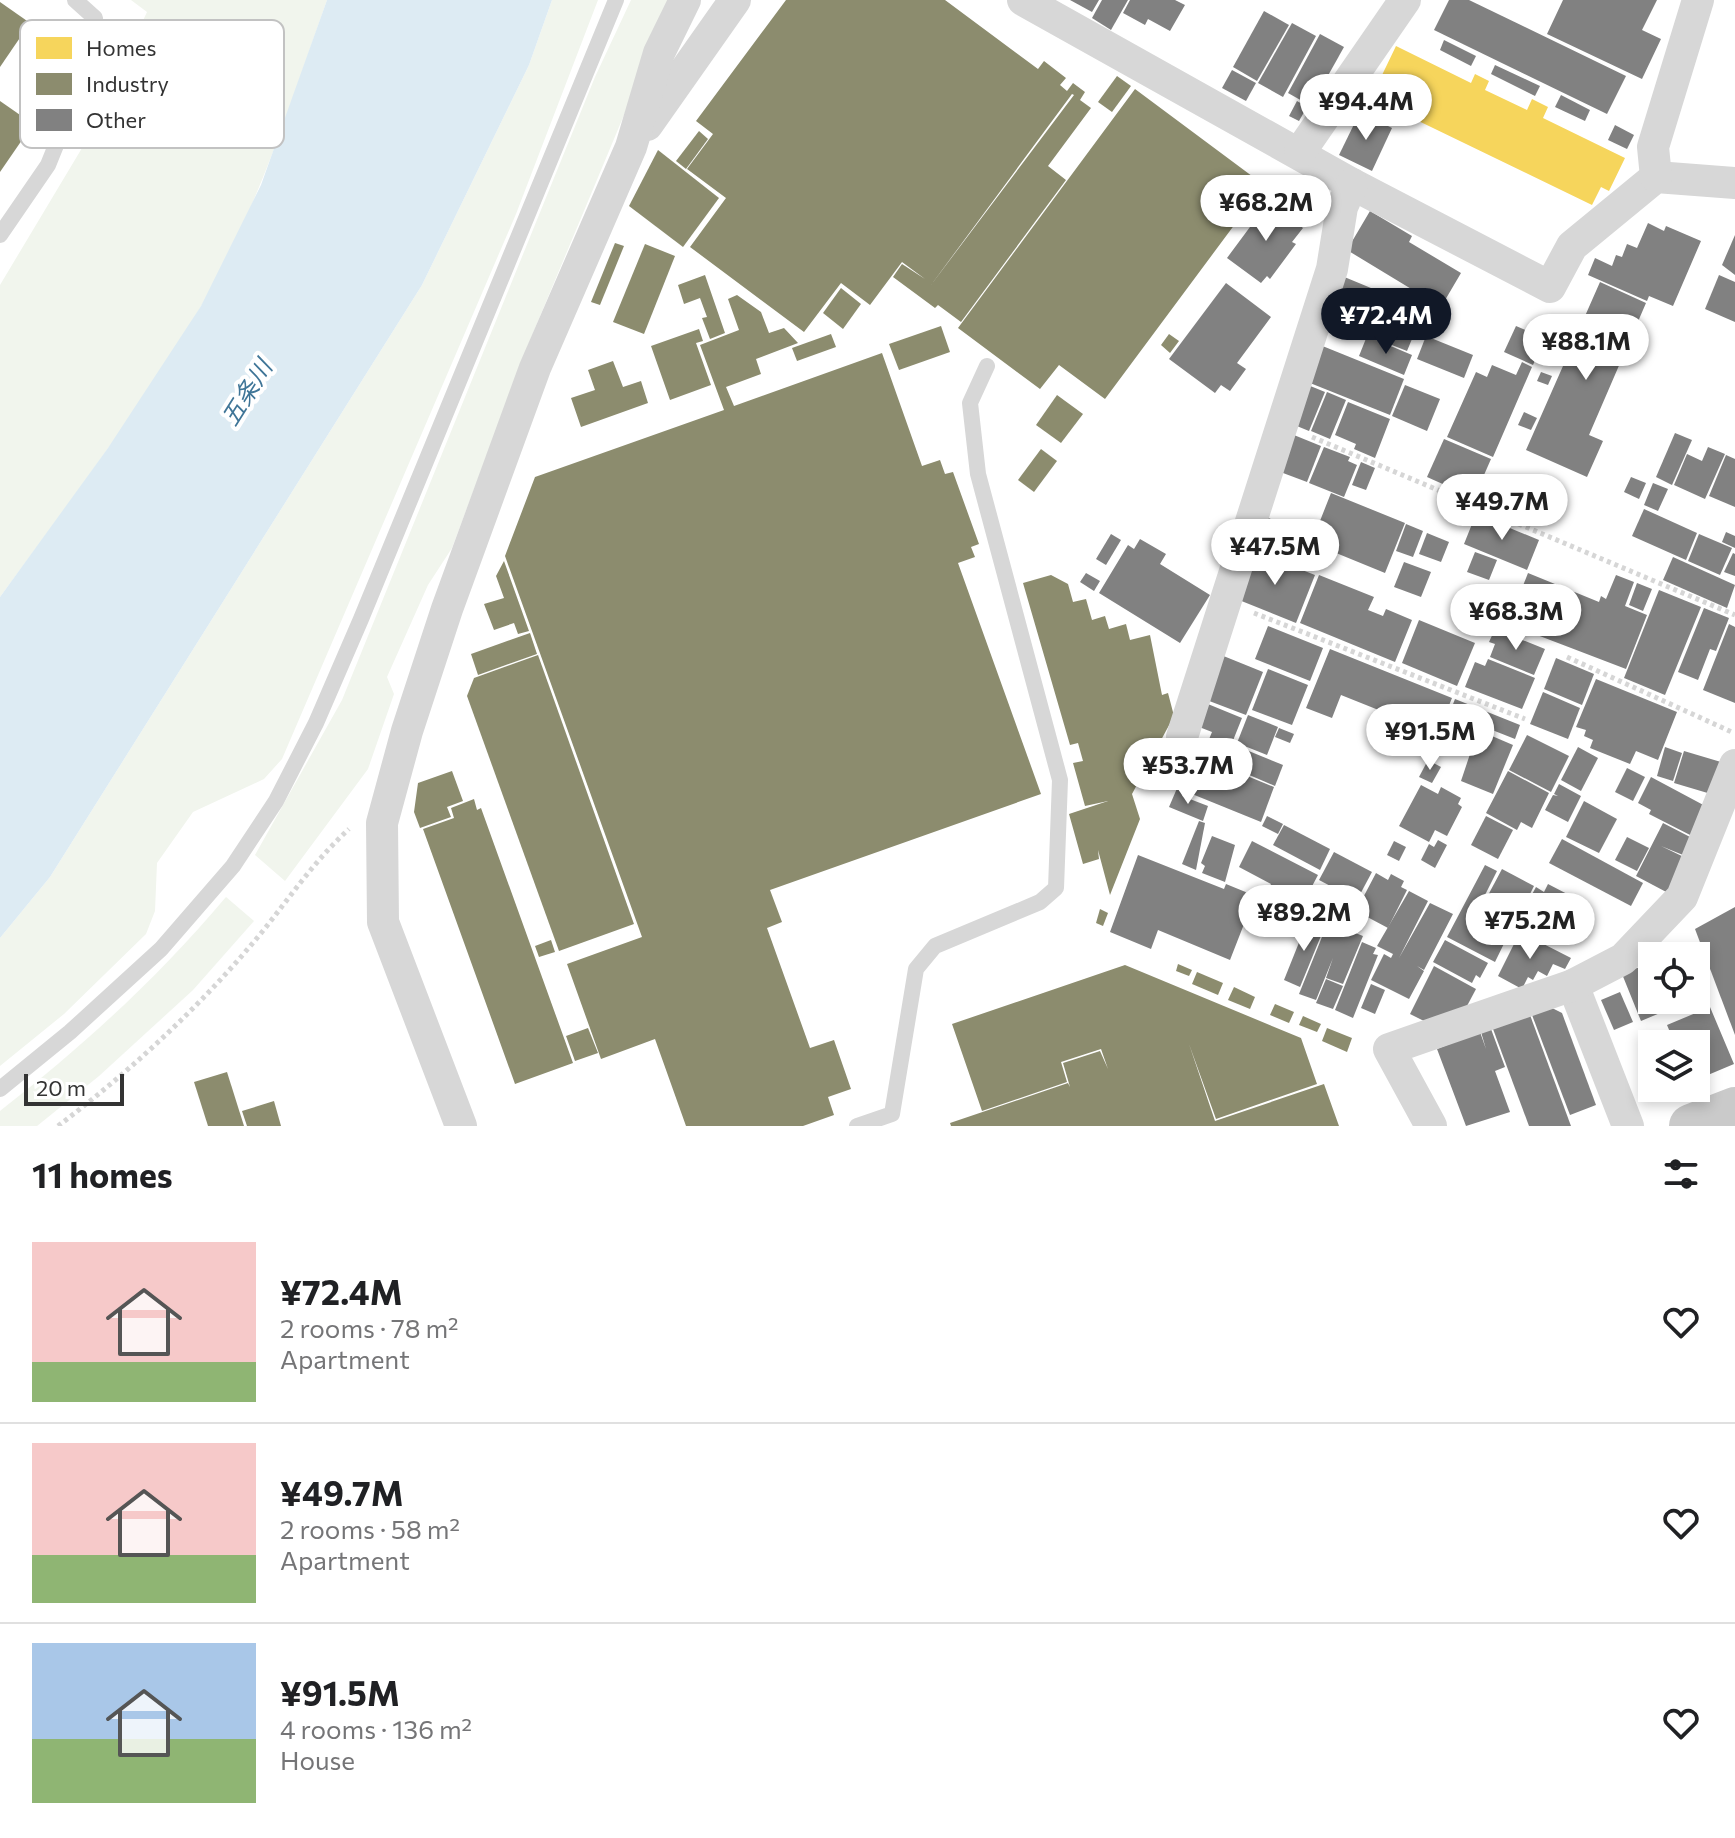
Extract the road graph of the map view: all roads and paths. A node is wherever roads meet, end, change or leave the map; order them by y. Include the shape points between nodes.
1 (75, 0) edge
2 (616, 0) edge
3 (685, 0) edge
4 (735, 0) edge
5 (1405, 0) edge
6 (1698, 0) edge
7 (1040, 4) edge
8 (95, 20) edge
9 (631, 147) junction
10 (55, 148) edge
11 (1300, 152) junction
12 (1656, 177) junction
13 (1735, 183) edge
14 (1352, 184) junction
15 (0, 235) edge
16 (987, 366) dead end
17 (1281, 424) junction
18 (1225, 602) junction
19 (1735, 615) edge
20 (1567, 657) dead end
21 (1525, 719) dead end
22 (1735, 734) edge
23 (1182, 737) dead end
24 (1735, 765) edge
25 (382, 823) junction
26 (1573, 985) junction
27 (0, 1089) edge
28 (1735, 1109) edge
29 (58, 1126) edge
30 (461, 1126) edge
31 (857, 1126) edge
32 (1431, 1126) edge
33 (1628, 1126) edge
34 (1691, 1126) edge

1 - 8 lane
2 - 27 lane via 361,619 276,801 233,866 161,949
3 - 9 street via 659,53
4 - 9 street
5 - 11 street
6 - 12 street via 1653,147
7 - 11 street
9 - 25 street via 530,382 447,609
10 - 15 lane
11 - 14 street
12 - 13 street
12 - 14 street via 1572,246 1550,287
14 - 17 street via 1342,207 1332,269
16 - 31 lane via 970,403 978,474 1060,780 1056,888 1040,902 935,946 916,969 892,1114
17 - 18 street
17 - 19 path
18 - 21 path
18 - 23 street
20 - 22 path
24 - 26 street via 1682,897 1623,959
25 - 29 path via 357,821 318,857 261,932 196,1004 103,1092
25 - 30 street via 383,922
26 - 32 street via 1389,1049
26 - 33 street
28 - 34 main road

